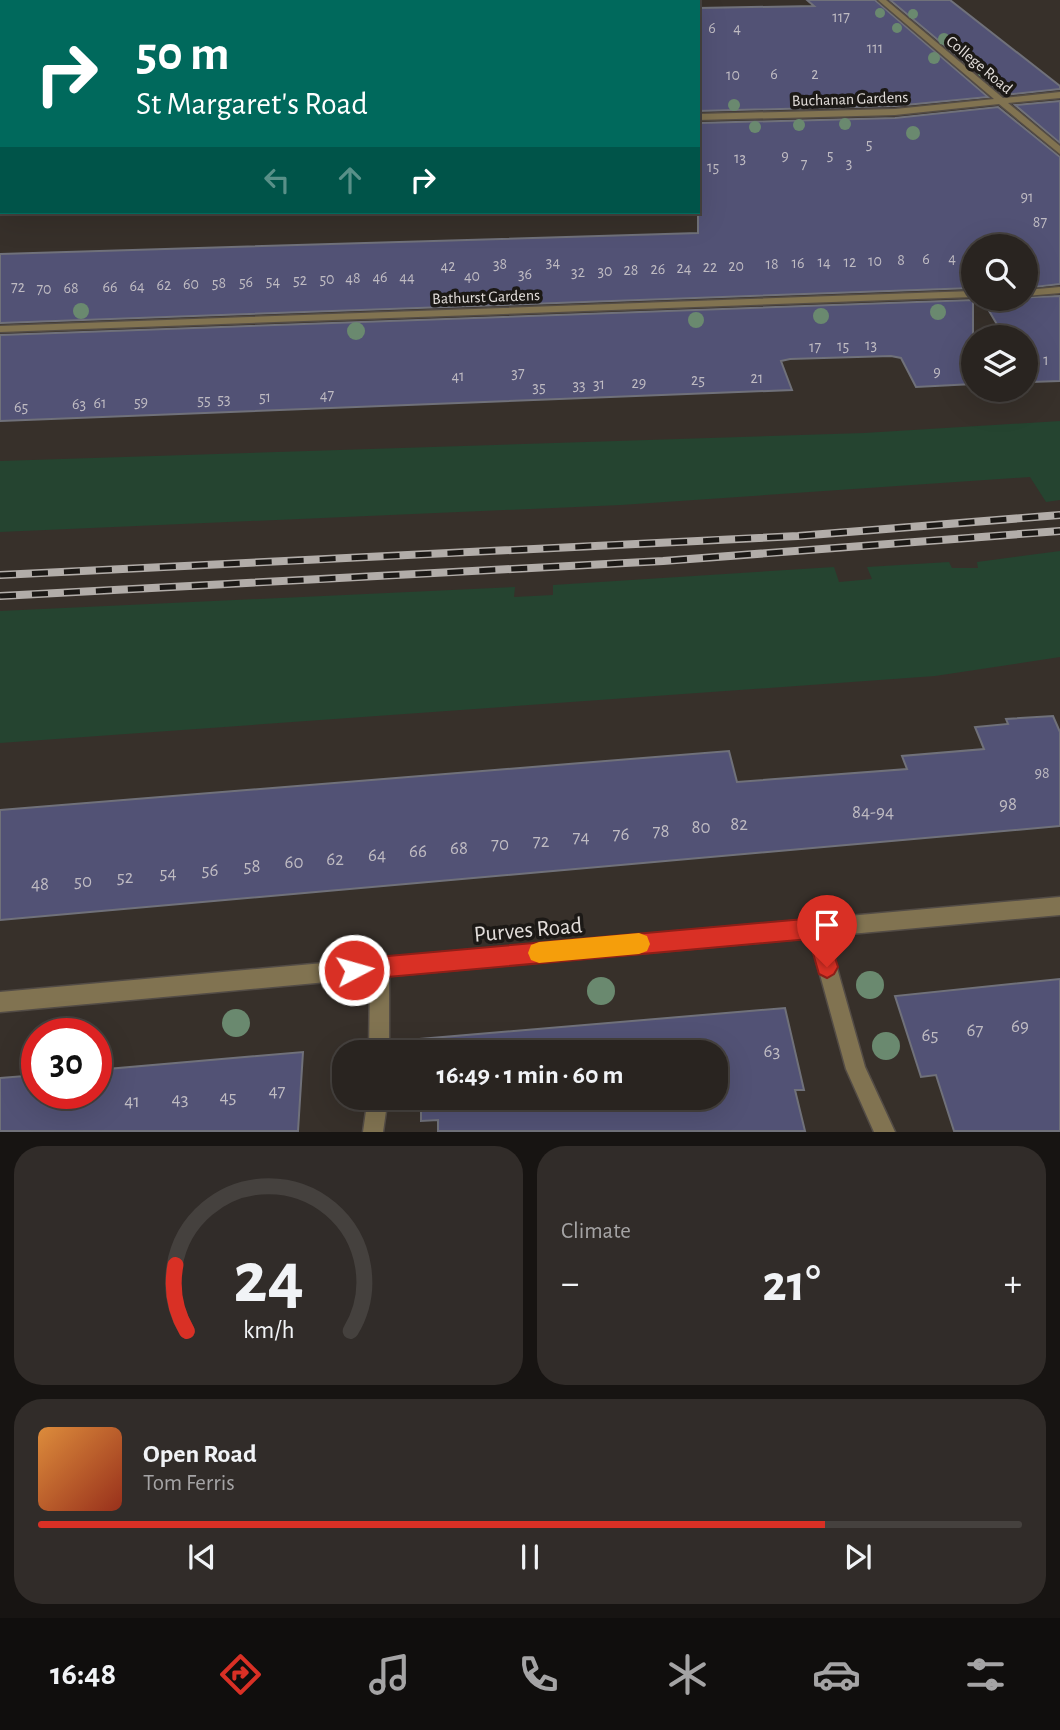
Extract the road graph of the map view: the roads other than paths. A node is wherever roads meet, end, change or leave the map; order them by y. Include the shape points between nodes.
1 (882, 0) edge
2 (1060, 94) edge
3 (1002, 101) junction
4 (700, 117) edge
5 (1060, 151) edge
6 (1060, 290) edge
7 (1038, 292) edge
8 (961, 295) edge
9 (0, 329) edge
10 (1060, 906) edge
11 (816, 928) junction
12 (380, 967) junction
13 (0, 1002) edge
14 (379, 1040) edge
15 (376, 1110) edge
16 (373, 1132) edge
17 (885, 1132) edge

1 - 3 street, College Road
2 - 3 street, Buchanan Gardens
3 - 4 street, Buchanan Gardens via 895,112
3 - 5 street, College Road
6 - 7 street
8 - 9 street, Bathurst Gardens
10 - 11 street, Purves Road
11 - 12 street, Purves Road
11 - 17 street via 856,1069
12 - 13 street, Purves Road
12 - 14 street
15 - 16 street

